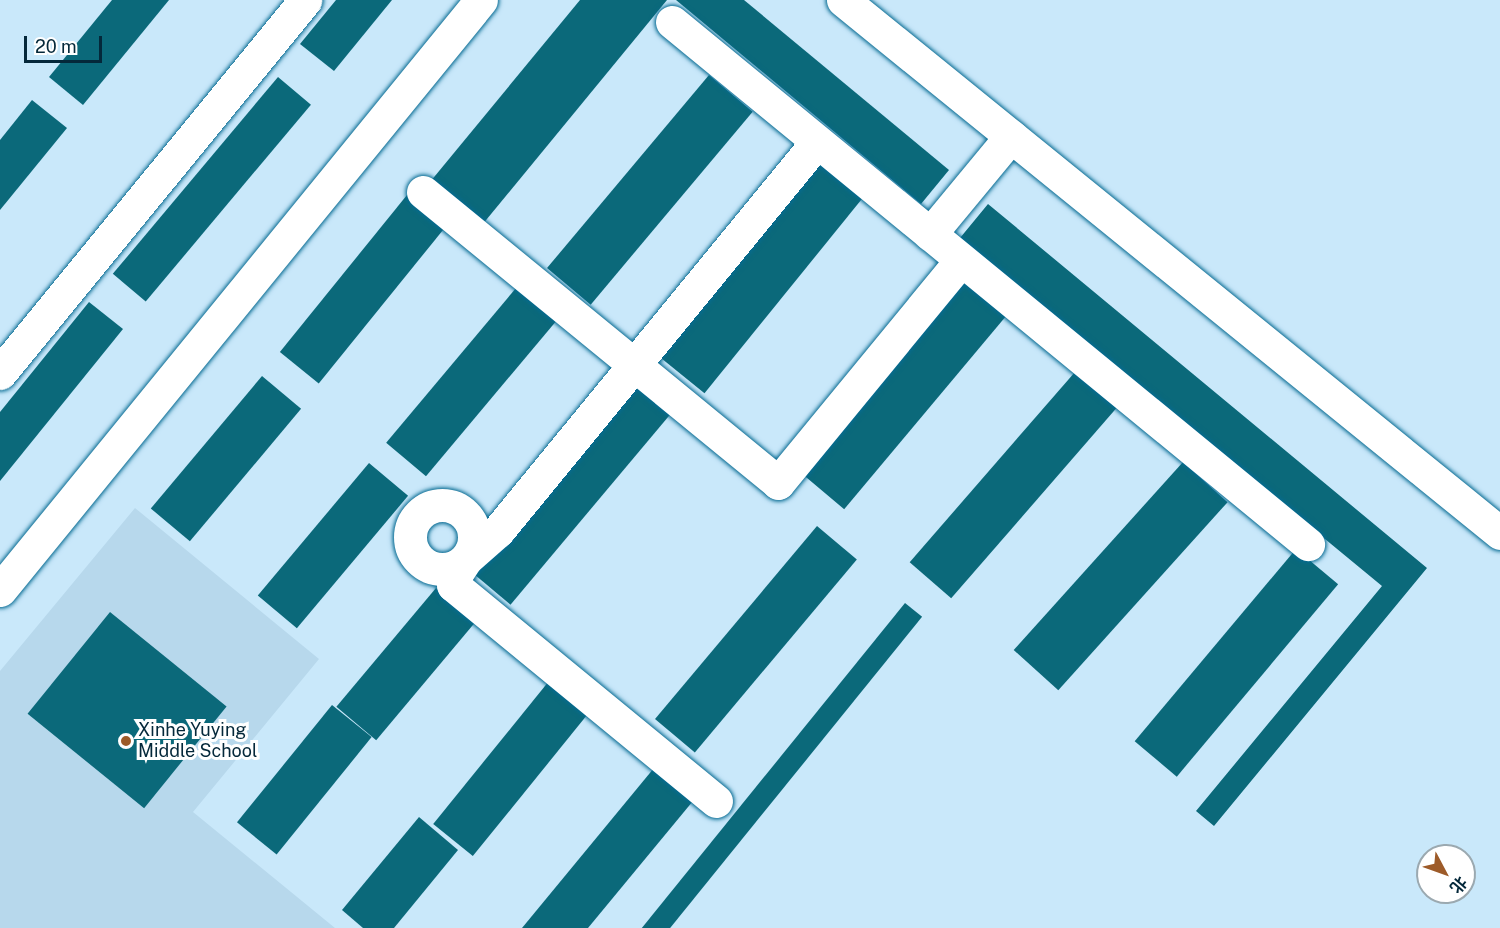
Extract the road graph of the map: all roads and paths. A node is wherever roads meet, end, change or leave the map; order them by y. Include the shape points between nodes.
1 (305, 0) edge
2 (481, 0) edge
3 (843, 0) edge
4 (672, 22) dead end
5 (1011, 136) junction
6 (818, 142) junction
7 (423, 192) dead end
8 (930, 234) junction
9 (961, 260) junction
10 (634, 366) junction
11 (0, 374) edge
12 (1500, 533) edge
13 (1308, 544) dead end
14 (0, 590) edge
15 (716, 801) dead end

1 - 11 street
2 - 14 street
3 - 5 street
4 - 6 street
5 - 8 street
5 - 12 street
6 - 8 street
6 - 10 street
7 - 10 street
8 - 9 street
9 - 10 street via 777,483
9 - 13 street
10 - 15 street via 498,531 466,559 453,585

